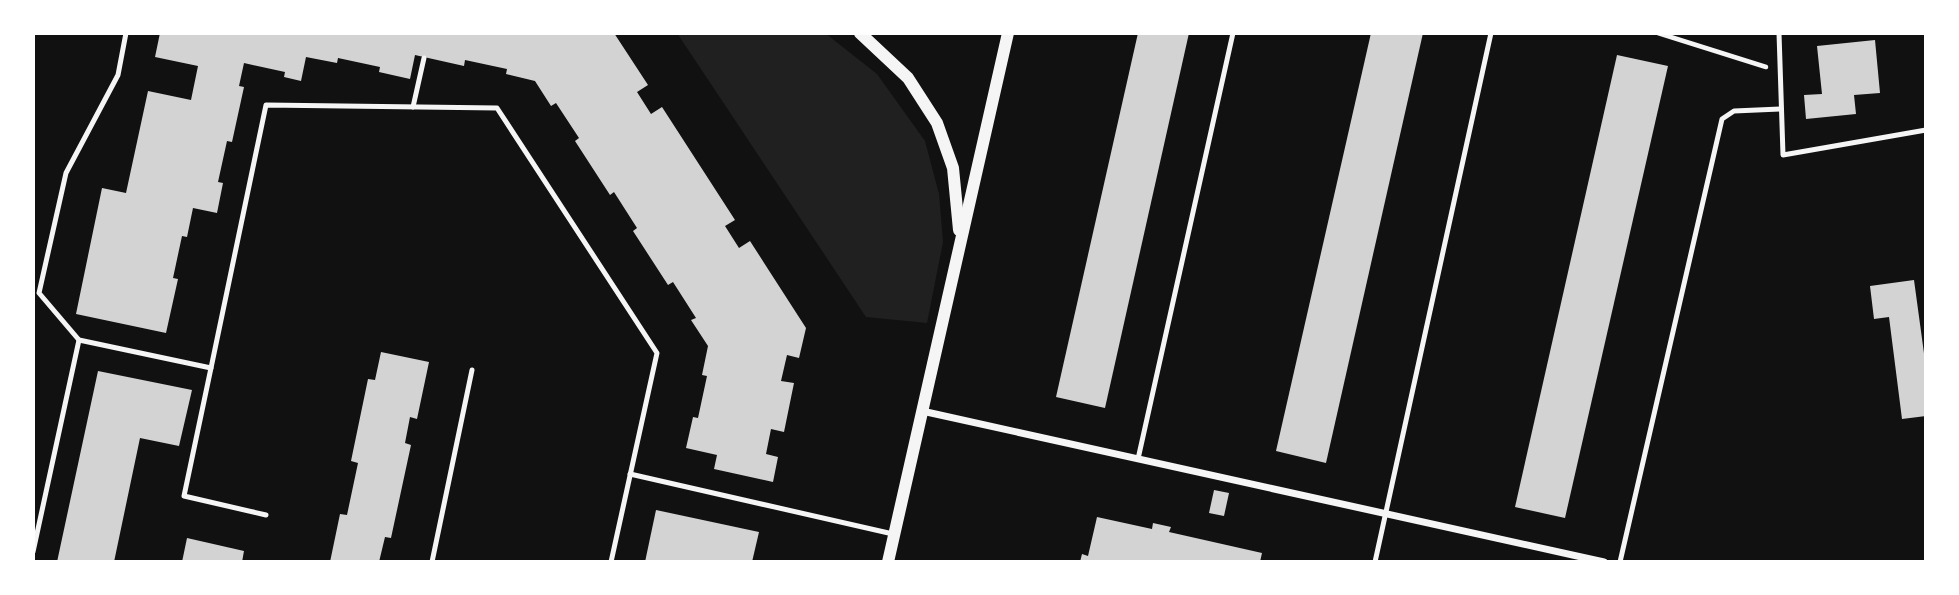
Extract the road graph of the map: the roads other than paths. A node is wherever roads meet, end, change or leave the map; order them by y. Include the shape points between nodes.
1 (126, 33) edge
2 (860, 33) edge
3 (1008, 33) edge
4 (1233, 33) edge
5 (1491, 33) edge
6 (1779, 33) edge
7 (424, 58) dead end
8 (413, 107) junction
9 (1781, 109) junction
10 (1926, 130) edge
11 (961, 240) junction
12 (79, 340) junction
13 (211, 368) junction
14 (472, 370) dead end
15 (922, 411) junction
16 (1138, 459) junction
17 (630, 474) junction
18 (1386, 514) junction
19 (266, 515) dead end
20 (895, 534) junction
21 (33, 552) edge
22 (432, 562) edge
23 (611, 562) edge
24 (888, 562) edge
25 (1376, 562) edge
26 (1605, 562) edge
27 (1620, 562) edge

1 - 12 lane via 118,75 66,173 39,293
2 - 11 street via 908,78 937,123 953,168
3 - 11 street
4 - 16 lane
5 - 18 lane
6 - 9 lane
7 - 8 lane
8 - 13 lane via 266,105
8 - 17 lane via 497,108 657,353
9 - 10 lane via 1783,155
9 - 27 lane via 1734,111 1722,119
11 - 15 street
12 - 13 lane
12 - 21 lane
13 - 19 lane via 184,496
14 - 22 lane
15 - 16 street
15 - 20 street
16 - 18 street
17 - 20 lane
17 - 23 lane
18 - 25 lane
18 - 26 street
20 - 24 street

